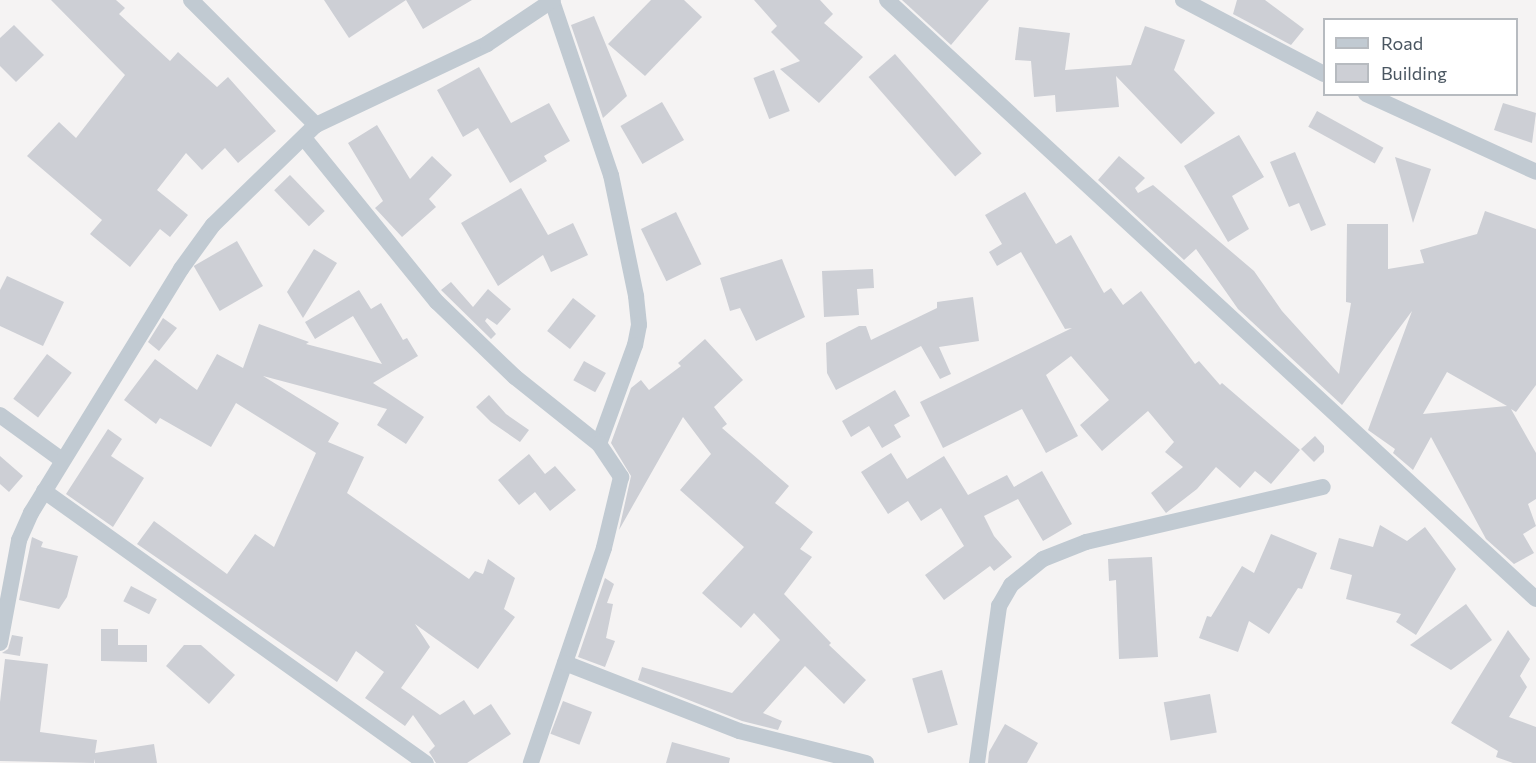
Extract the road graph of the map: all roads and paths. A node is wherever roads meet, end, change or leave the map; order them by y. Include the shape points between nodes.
1 (192, 0) edge
2 (552, 0) edge
3 (887, 0) edge
4 (1183, 0) edge
5 (1323, 73) edge
6 (1370, 96) edge
7 (316, 125) junction
8 (304, 138) junction
9 (1536, 172) edge
10 (0, 415) edge
11 (599, 444) junction
12 (62, 460) junction
13 (1323, 487) dead end
14 (44, 491) junction
15 (1536, 599) edge
16 (0, 643) edge
17 (565, 663) junction
18 (426, 763) edge
19 (531, 763) edge
20 (866, 763) edge
21 (976, 763) edge

1 - 7 street
2 - 7 street via 487,44
2 - 11 street via 611,175 636,296 639,325 635,345
3 - 15 street
4 - 5 street
6 - 9 street
7 - 8 street
8 - 11 street via 437,302 515,377
8 - 12 street via 213,225 181,269
10 - 12 street
11 - 17 street via 613,462 621,484
12 - 14 street
13 - 21 street via 1086,542 1043,559 1011,585 999,606
14 - 16 street via 20,540
14 - 18 street
17 - 19 street
17 - 20 street via 740,731

